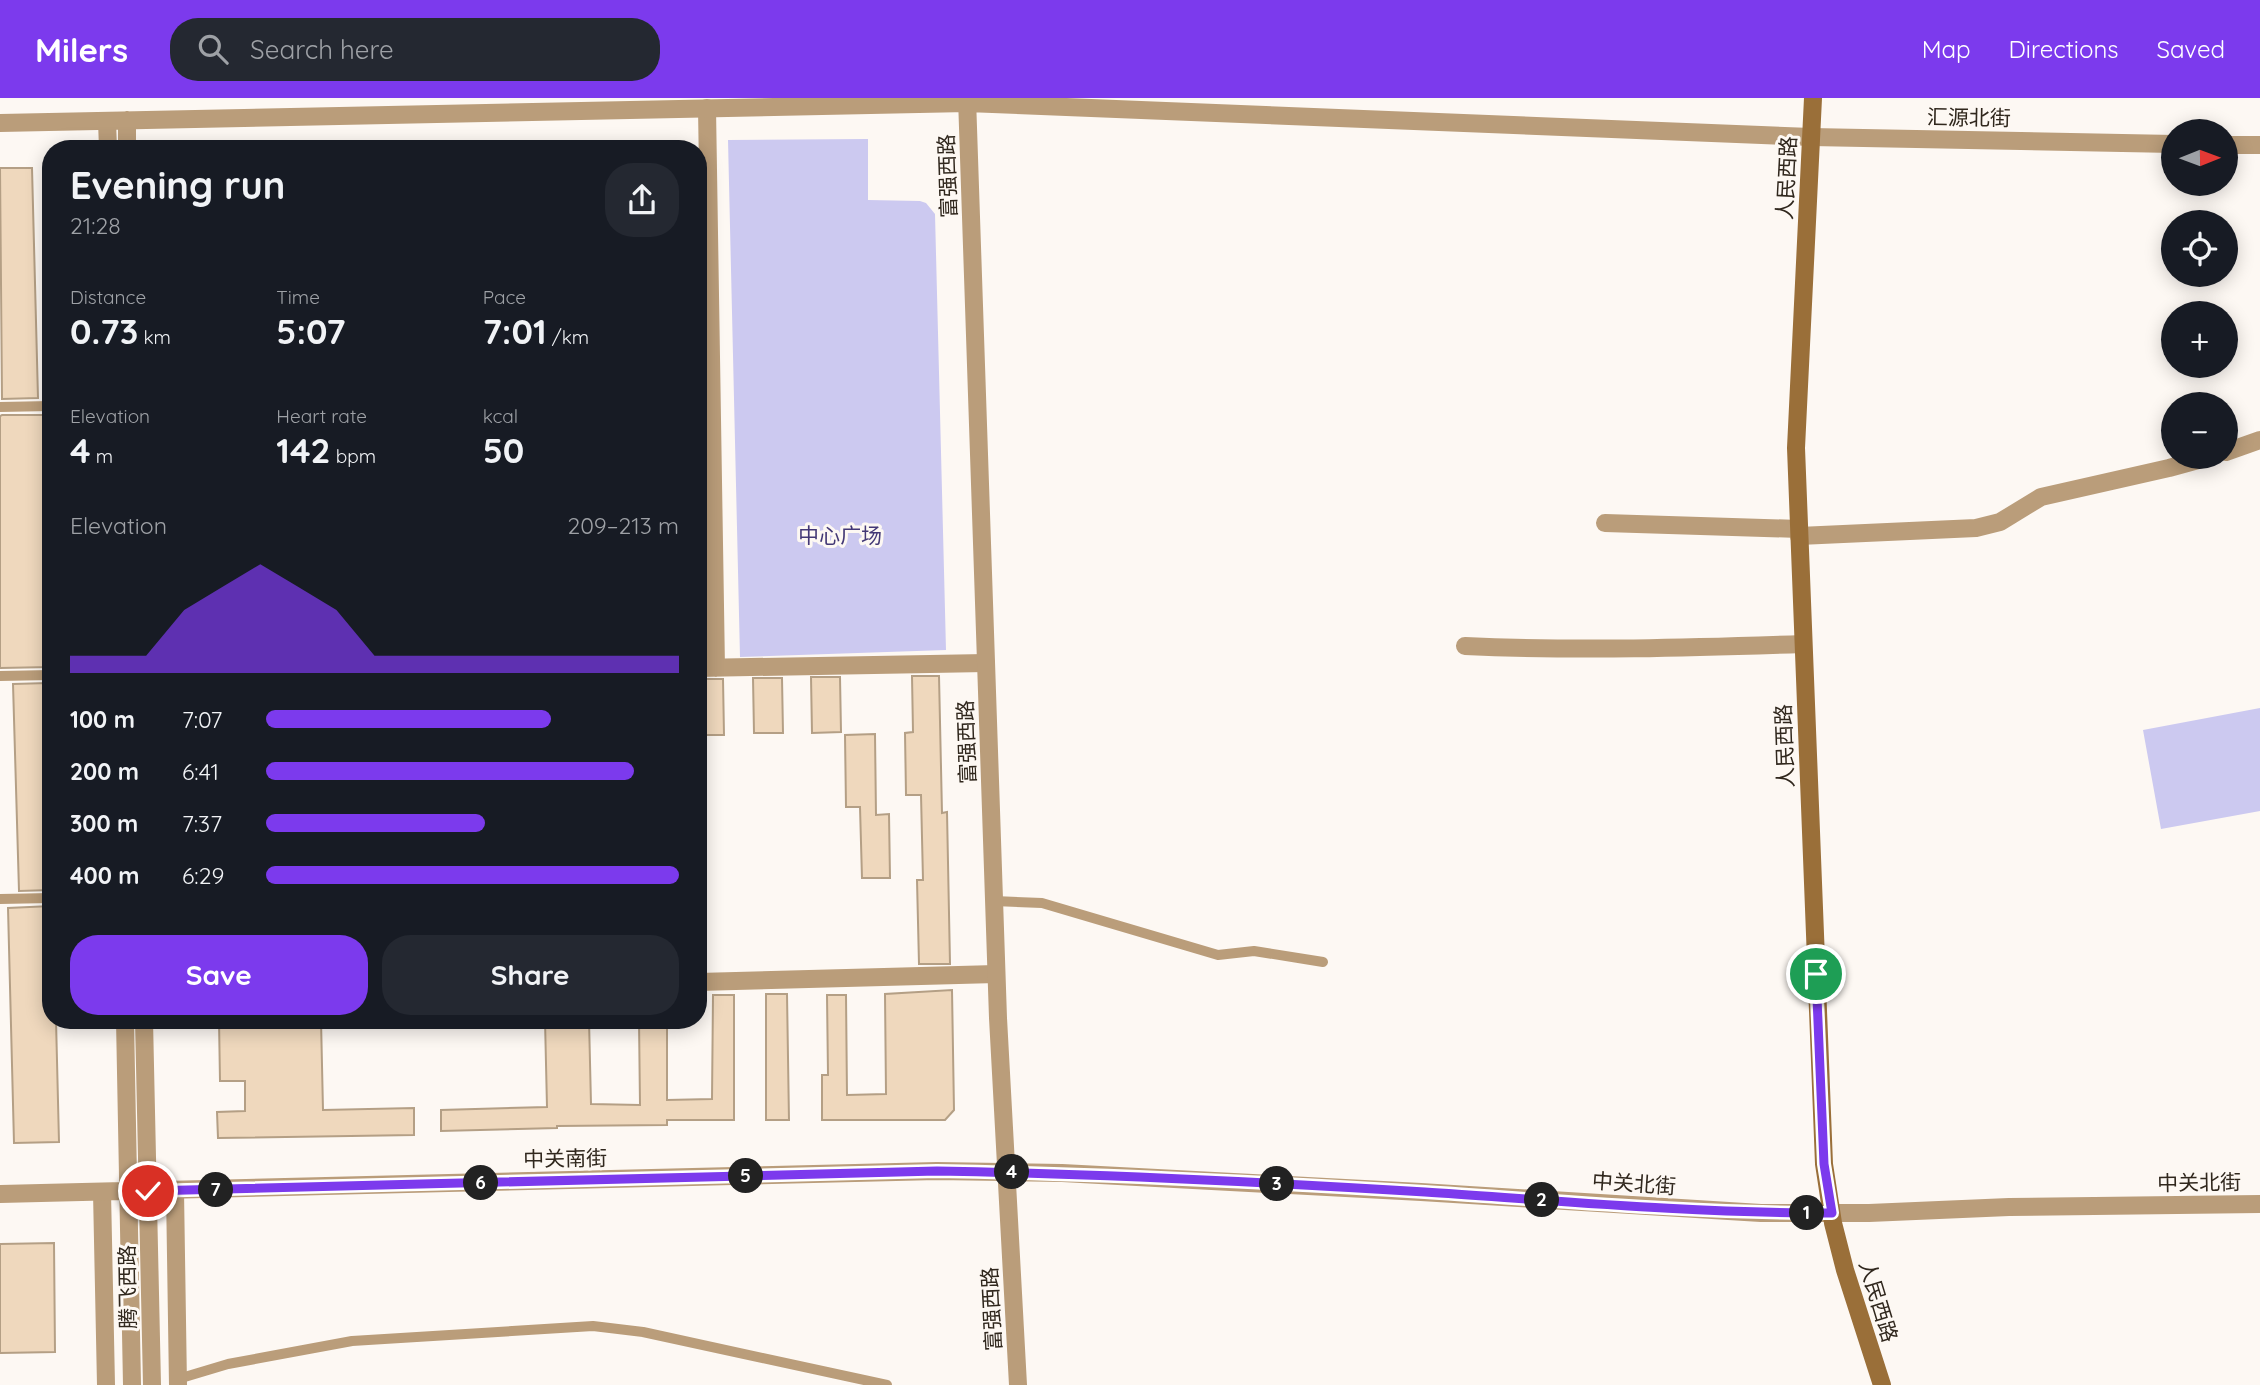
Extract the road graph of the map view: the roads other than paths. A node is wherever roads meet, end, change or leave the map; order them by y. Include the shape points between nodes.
1 (1813, 98) edge
2 (967, 100) edge
3 (707, 108) junction
4 (127, 120) junction
5 (107, 121) junction
6 (0, 123) edge
7 (1811, 137) junction
8 (108, 140) edge
9 (127, 140) edge
10 (706, 140) edge
11 (2161, 144) edge
12 (2238, 145) edge
13 (2260, 145) edge
14 (42, 406) edge
15 (0, 407) edge
16 (2260, 440) edge
17 (2238, 448) edge
18 (2165, 469) edge
19 (1605, 523) dead end
20 (1799, 532) junction
21 (1803, 644) junction
22 (1465, 646) dead end
23 (986, 663) junction
24 (707, 668) edge
25 (42, 675) edge
26 (0, 676) edge
27 (42, 898) edge
28 (0, 899) edge
29 (994, 901) junction
30 (1323, 962) dead end
31 (996, 974) junction
32 (707, 982) edge
33 (125, 1029) edge
34 (145, 1029) edge
35 (1006, 1172) junction
36 (148, 1191) junction
37 (175, 1191) junction
38 (102, 1192) junction
39 (128, 1192) junction
40 (0, 1194) edge
41 (2260, 1204) edge
42 (1832, 1213) junction
43 (178, 1382) edge
44 (106, 1385) edge
45 (132, 1385) edge
46 (152, 1385) edge
47 (887, 1385) edge
48 (1018, 1385) edge
49 (1882, 1385) edge

1 - 7 main road, 人民西路
2 - 3 street, 汇源北街
2 - 7 street, 汇源北街
2 - 23 street, 富强西路
3 - 4 street, 汇源北街
3 - 10 street
4 - 5 street, 汇源北街
4 - 9 street
5 - 6 street, 汇源北街
5 - 8 street
7 - 11 street, 汇源北街
7 - 20 main road, 人民西路 via 1796,414
12 - 13 street
14 - 15 lane
16 - 17 street
18 - 20 street via 2041,497 2000,522 1976,528
19 - 20 street
20 - 21 main road, 人民西路
21 - 22 street via 1677,649
21 - 42 main road, 人民西路 via 1824,1164
23 - 24 street
23 - 29 street, 富强西路
25 - 26 lane
27 - 28 lane
29 - 30 lane via 1042,903 1218,955 1254,951
29 - 31 street, 富强西路
31 - 32 street
31 - 35 street, 富强西路
33 - 39 street, 腾飞西路
34 - 36 street, 腾飞西路
35 - 37 street, 中关南街
35 - 42 street, 中关北街 via 1734,1212
35 - 48 street, 富强西路
36 - 37 street, 中关南街
36 - 39 street, 中关南街
36 - 46 street, 腾飞西路
37 - 43 street
38 - 39 street, 中关南街
38 - 40 street, 中关南街
38 - 44 street
39 - 45 street, 腾飞西路
41 - 42 street, 中关北街
42 - 49 main road, 人民西路 via 1844,1270
43 - 47 lane via 229,1364 352,1341 593,1326 643,1332

